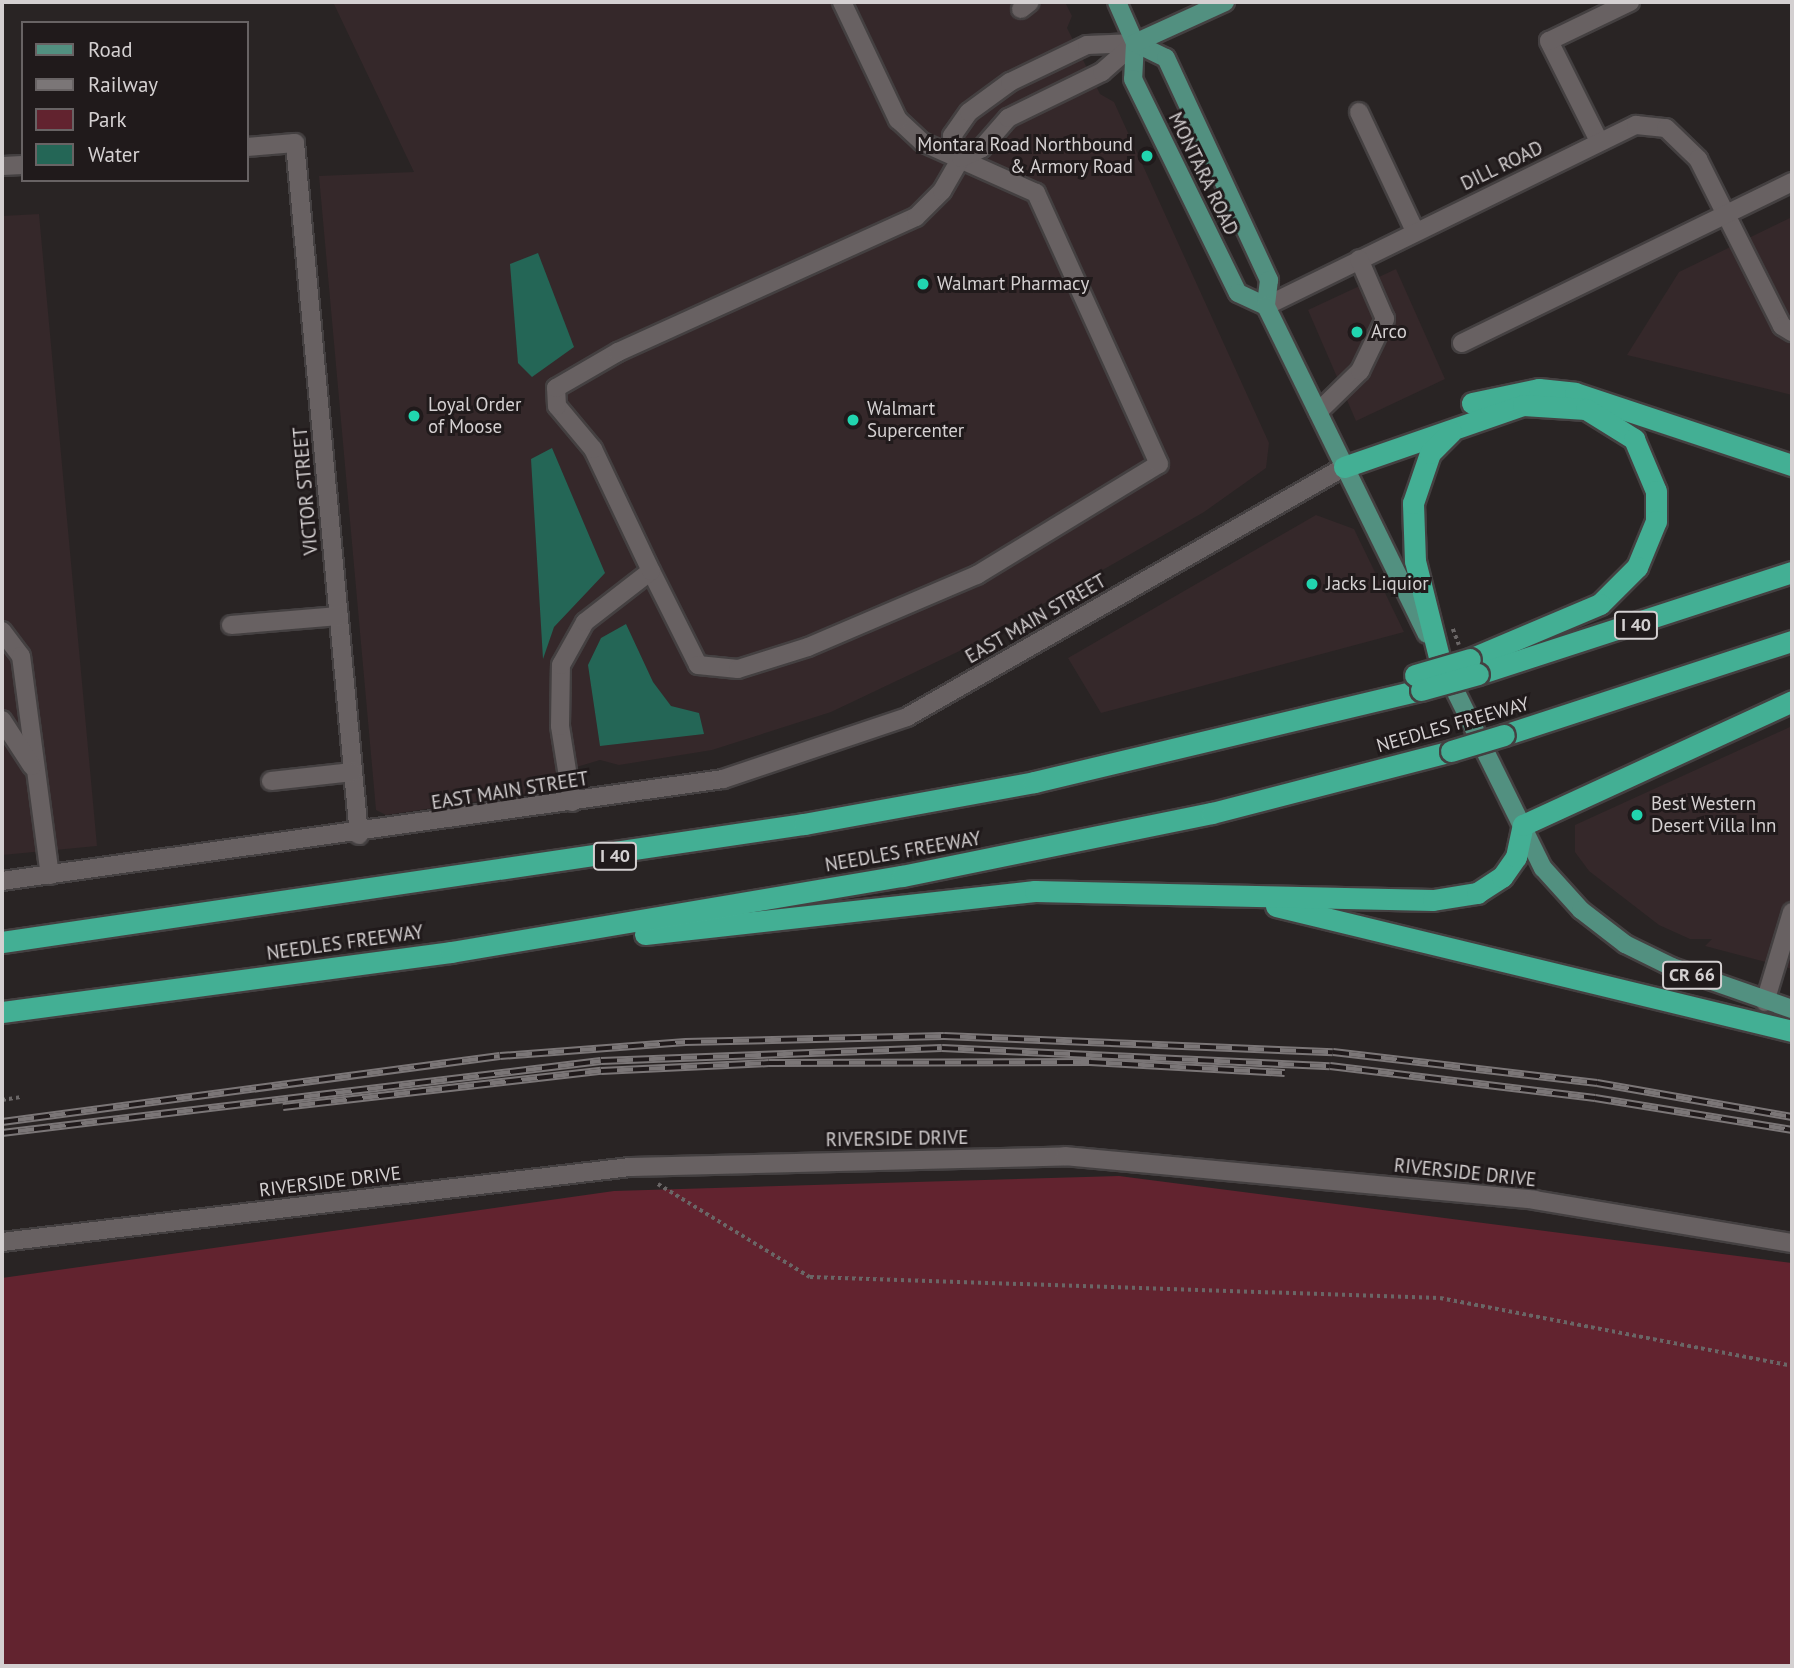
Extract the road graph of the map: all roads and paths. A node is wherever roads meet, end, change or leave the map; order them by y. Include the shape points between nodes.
1 (842, 2) edge
2 (1117, 2) edge
3 (1225, 2) edge
4 (1630, 2) edge
5 (1135, 43) junction
6 (1359, 112) dead end
7 (1599, 141) junction
8 (248, 147) edge
9 (961, 158) junction
10 (21, 165) edge
11 (2, 166) edge
12 (1792, 182) edge
13 (1728, 212) junction
14 (1415, 232) junction
15 (1359, 259) junction
16 (1266, 306) junction
17 (1792, 332) edge
18 (1462, 343) dead end
19 (1318, 412) junction
20 (1464, 422) junction
21 (1792, 465) edge
22 (1345, 467) junction
23 (651, 571) junction
24 (1792, 572) edge
25 (339, 615) junction
26 (1451, 622) dead end
27 (232, 625) dead end
28 (2, 631) edge
29 (1792, 641) edge
30 (1439, 657) junction
31 (1469, 661) junction
32 (1792, 701) edge
33 (2, 720) edge
34 (36, 772) junction
35 (354, 772) junction
36 (271, 781) dead end
37 (572, 803) junction
38 (1523, 825) junction
39 (359, 835) junction
40 (50, 875) junction
41 (2, 881) edge
42 (1237, 896) junction
43 (1792, 912) edge
44 (2, 942) edge
45 (451, 952) junction
46 (1765, 1002) junction
47 (1792, 1009) edge
48 (2, 1012) edge
49 (1792, 1031) edge
50 (22, 1097) dead end
51 (2, 1100) edge
52 (631, 1167) junction
53 (2, 1242) edge
54 (1792, 1243) edge
55 (1792, 1366) edge

1 - 9 street via 898,120 922,142
2 - 5 main road, MONTARA ROAD
3 - 5 main road
4 - 7 street via 1549,41
5 - 9 street via 1102,72 1008,118 982,148
5 - 9 street via 1087,45 1010,82 969,112 952,136
5 - 16 main road, MONTARA ROAD via 1133,79 1238,293
5 - 16 main road, MONTARA ROAD via 1166,58 1269,280
6 - 14 street
7 - 13 street, DILL ROAD via 1636,125 1666,128 1698,159
7 - 14 street, DILL ROAD
8 - 25 street, VICTOR STREET via 295,143
9 - 23 street via 942,191 916,217 618,352 556,388 557,406 593,449
9 - 23 street via 1036,193 1159,464 977,575 808,647 738,669 698,666
10 - 11 street
12 - 13 street
13 - 17 street, DILL ROAD via 1774,312
13 - 18 street
14 - 15 street, DILL ROAD
15 - 16 street, DILL ROAD
15 - 19 street via 1385,319 1360,370
16 - 19 main road, MONTARA ROAD
19 - 22 main road, MONTARA ROAD
20 - 22 highway via 1372,462
20 - 30 highway via 1430,453 1413,503 1415,561
20 - 31 highway via 1523,405 1586,410 1634,439 1656,491 1647,549 1623,585 1568,620
21 - 22 highway via 1575,393 1539,389 1469,404 1363,451
22 - 30 main road, CR 66
22 - 37 street, EAST MAIN STREET via 907,717 723,779
23 - 37 street via 585,622 561,665 560,726
24 - 31 highway, I 40
25 - 27 street
25 - 35 street, VICTOR STREET
26 - 31 path
28 - 34 street via 21,656
29 - 45 highway, NEEDLES FREEWAY, bridge via 1451,751 1060,847
30 - 38 main road, CR 66
31 - 44 highway, I 40, bridge via 1418,682 1223,740 1034,782 683,845
32 - 38 highway
33 - 34 street
34 - 40 street
35 - 36 street
35 - 39 street, VICTOR STREET
37 - 39 street, EAST MAIN STREET
38 - 42 highway via 1516,857 1502,877 1477,893 1433,900
38 - 46 main road, CR 66 via 1543,868 1600,925 1672,967
39 - 40 street, EAST MAIN STREET
40 - 41 street, EAST MAIN STREET
42 - 45 highway via 1035,891
42 - 49 highway
43 - 46 street
45 - 48 highway, NEEDLES FREEWAY
46 - 47 main road, CR 66
50 - 51 path
52 - 53 street, RIVERSIDE DRIVE
52 - 54 street, RIVERSIDE DRIVE via 1065,1156 1535,1200
52 - 55 path via 810,1277 1440,1298

